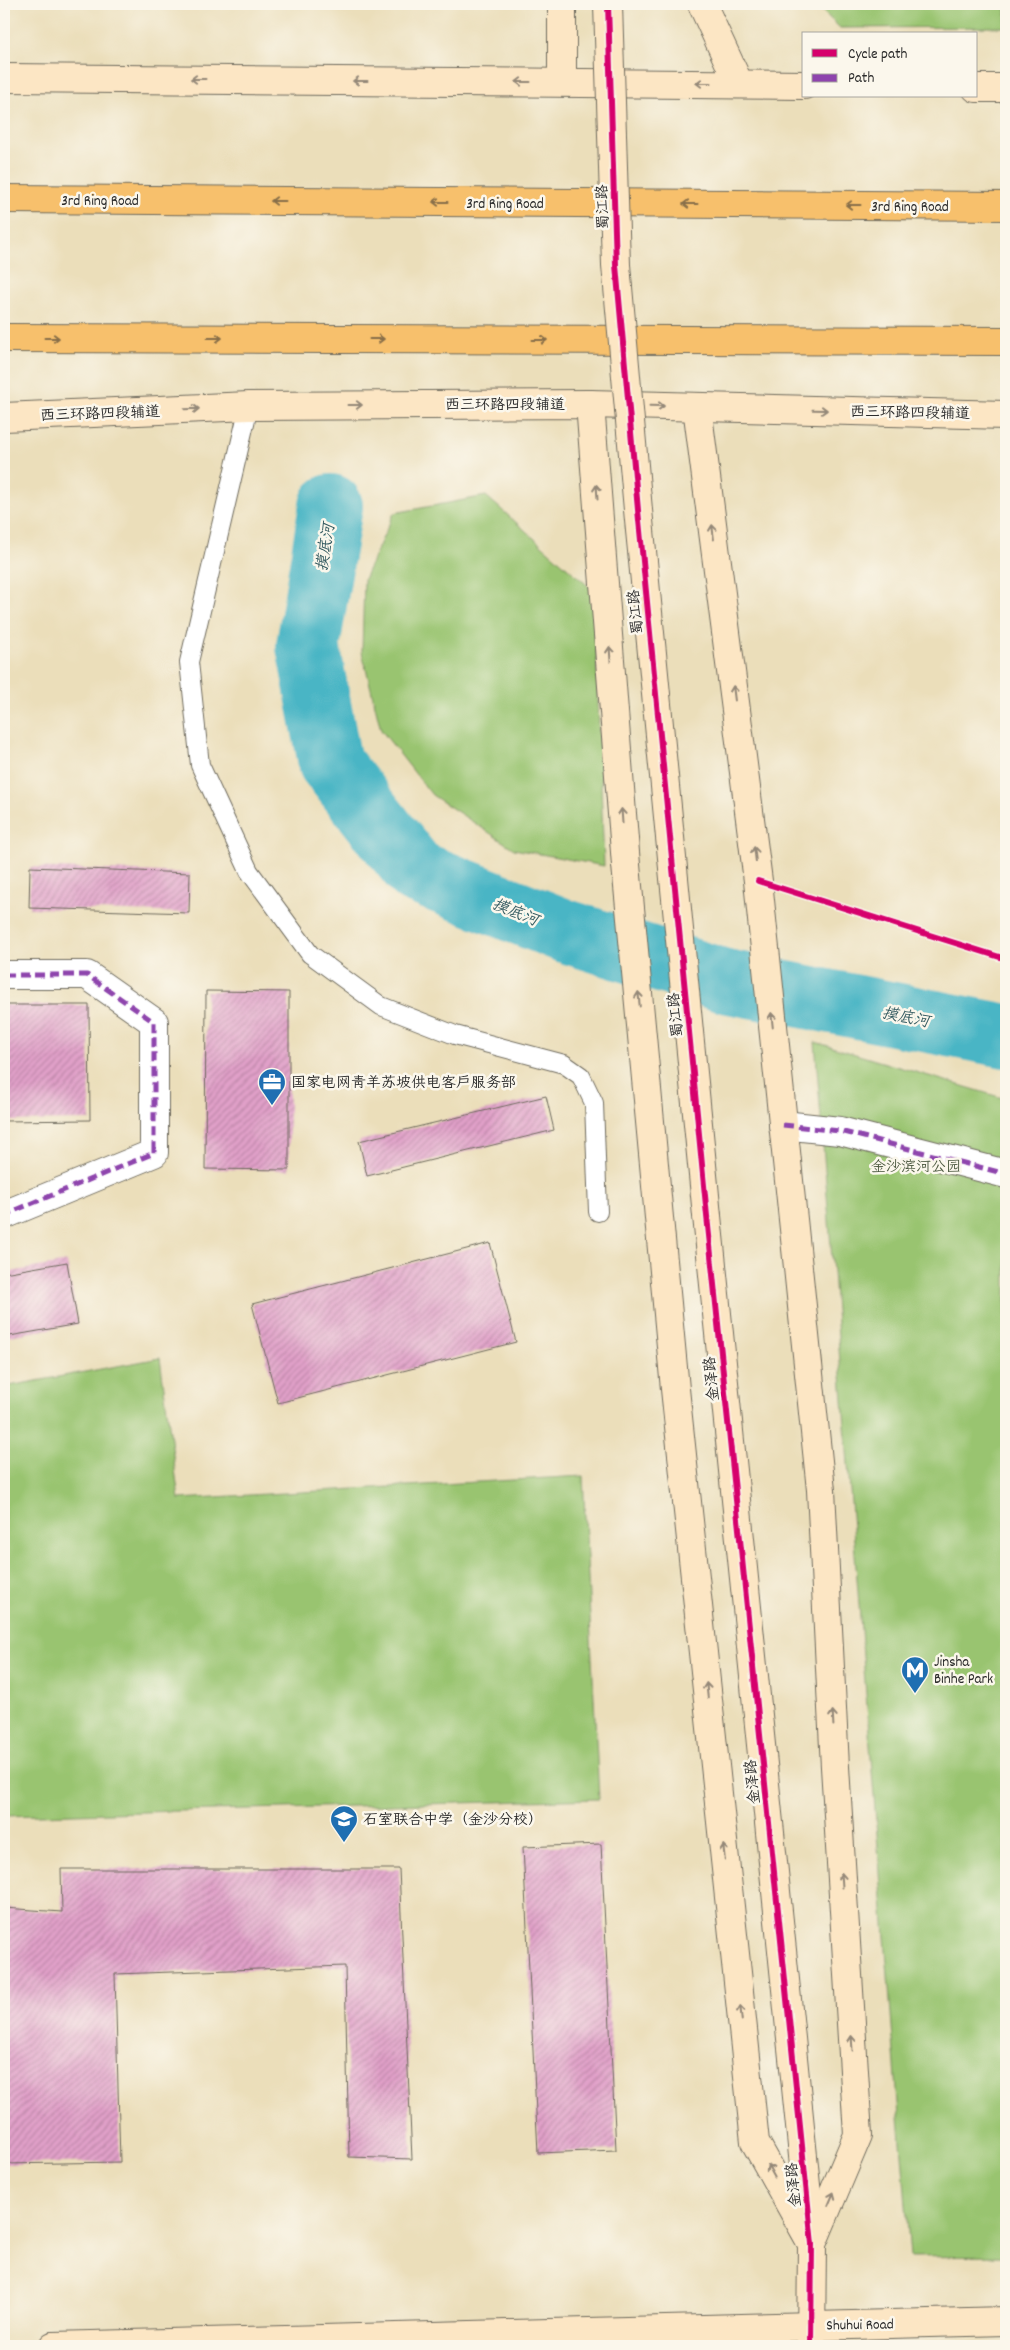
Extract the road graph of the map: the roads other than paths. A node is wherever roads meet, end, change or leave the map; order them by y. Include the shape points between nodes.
1 (562, 4) edge
2 (608, 4) edge
3 (702, 4) edge
4 (4, 78) edge
5 (562, 82) junction
6 (739, 84) junction
7 (802, 85) edge
8 (978, 88) edge
9 (1006, 88) edge
10 (4, 199) edge
11 (1006, 206) edge
12 (4, 338) edge
13 (1006, 342) edge
14 (590, 404) junction
15 (249, 406) junction
16 (697, 407) junction
17 (1006, 415) edge
18 (4, 417) edge
19 (4, 975) edge
20 (783, 1125) junction
21 (1006, 1174) edge
22 (598, 1212) dead end
23 (4, 1215) edge
24 (707, 1216) joint
25 (812, 2244) junction
26 (1006, 2321) edge
27 (811, 2336) edge
28 (53, 2346) edge

1 - 5 street
2 - 24 street, 蜀江路, bridge via 616,265
3 - 6 street
5 -> 4 street
6 -> 5 street
6 - 7 street
8 - 9 street
11 -> 10 highway, 3rd Ring Road
12 -> 13 highway
15 -> 14 street, 西三环路四段辅道
14 -> 16 street, 西三环路四段辅道
25 -> 14 street via 755,2142 676,1399 626,865
18 -> 15 street, 西三环路四段辅道
15 - 22 lane via 189,662 200,765 249,871 310,954 381,1006 455,1035 564,1064 580,1076 594,1103
16 -> 17 street, 西三环路四段辅道
20 -> 16 street via 758,881
19 - 23 street via 87,975 154,1022 154,1153
20 - 21 street via 840,1131
25 -> 20 street via 858,2136 821,1490
24 - 25 street, 金泽路
25 - 27 street, 金泽路
26 - 27 street, Shuhui Road
27 - 28 street, Shuhui Road

